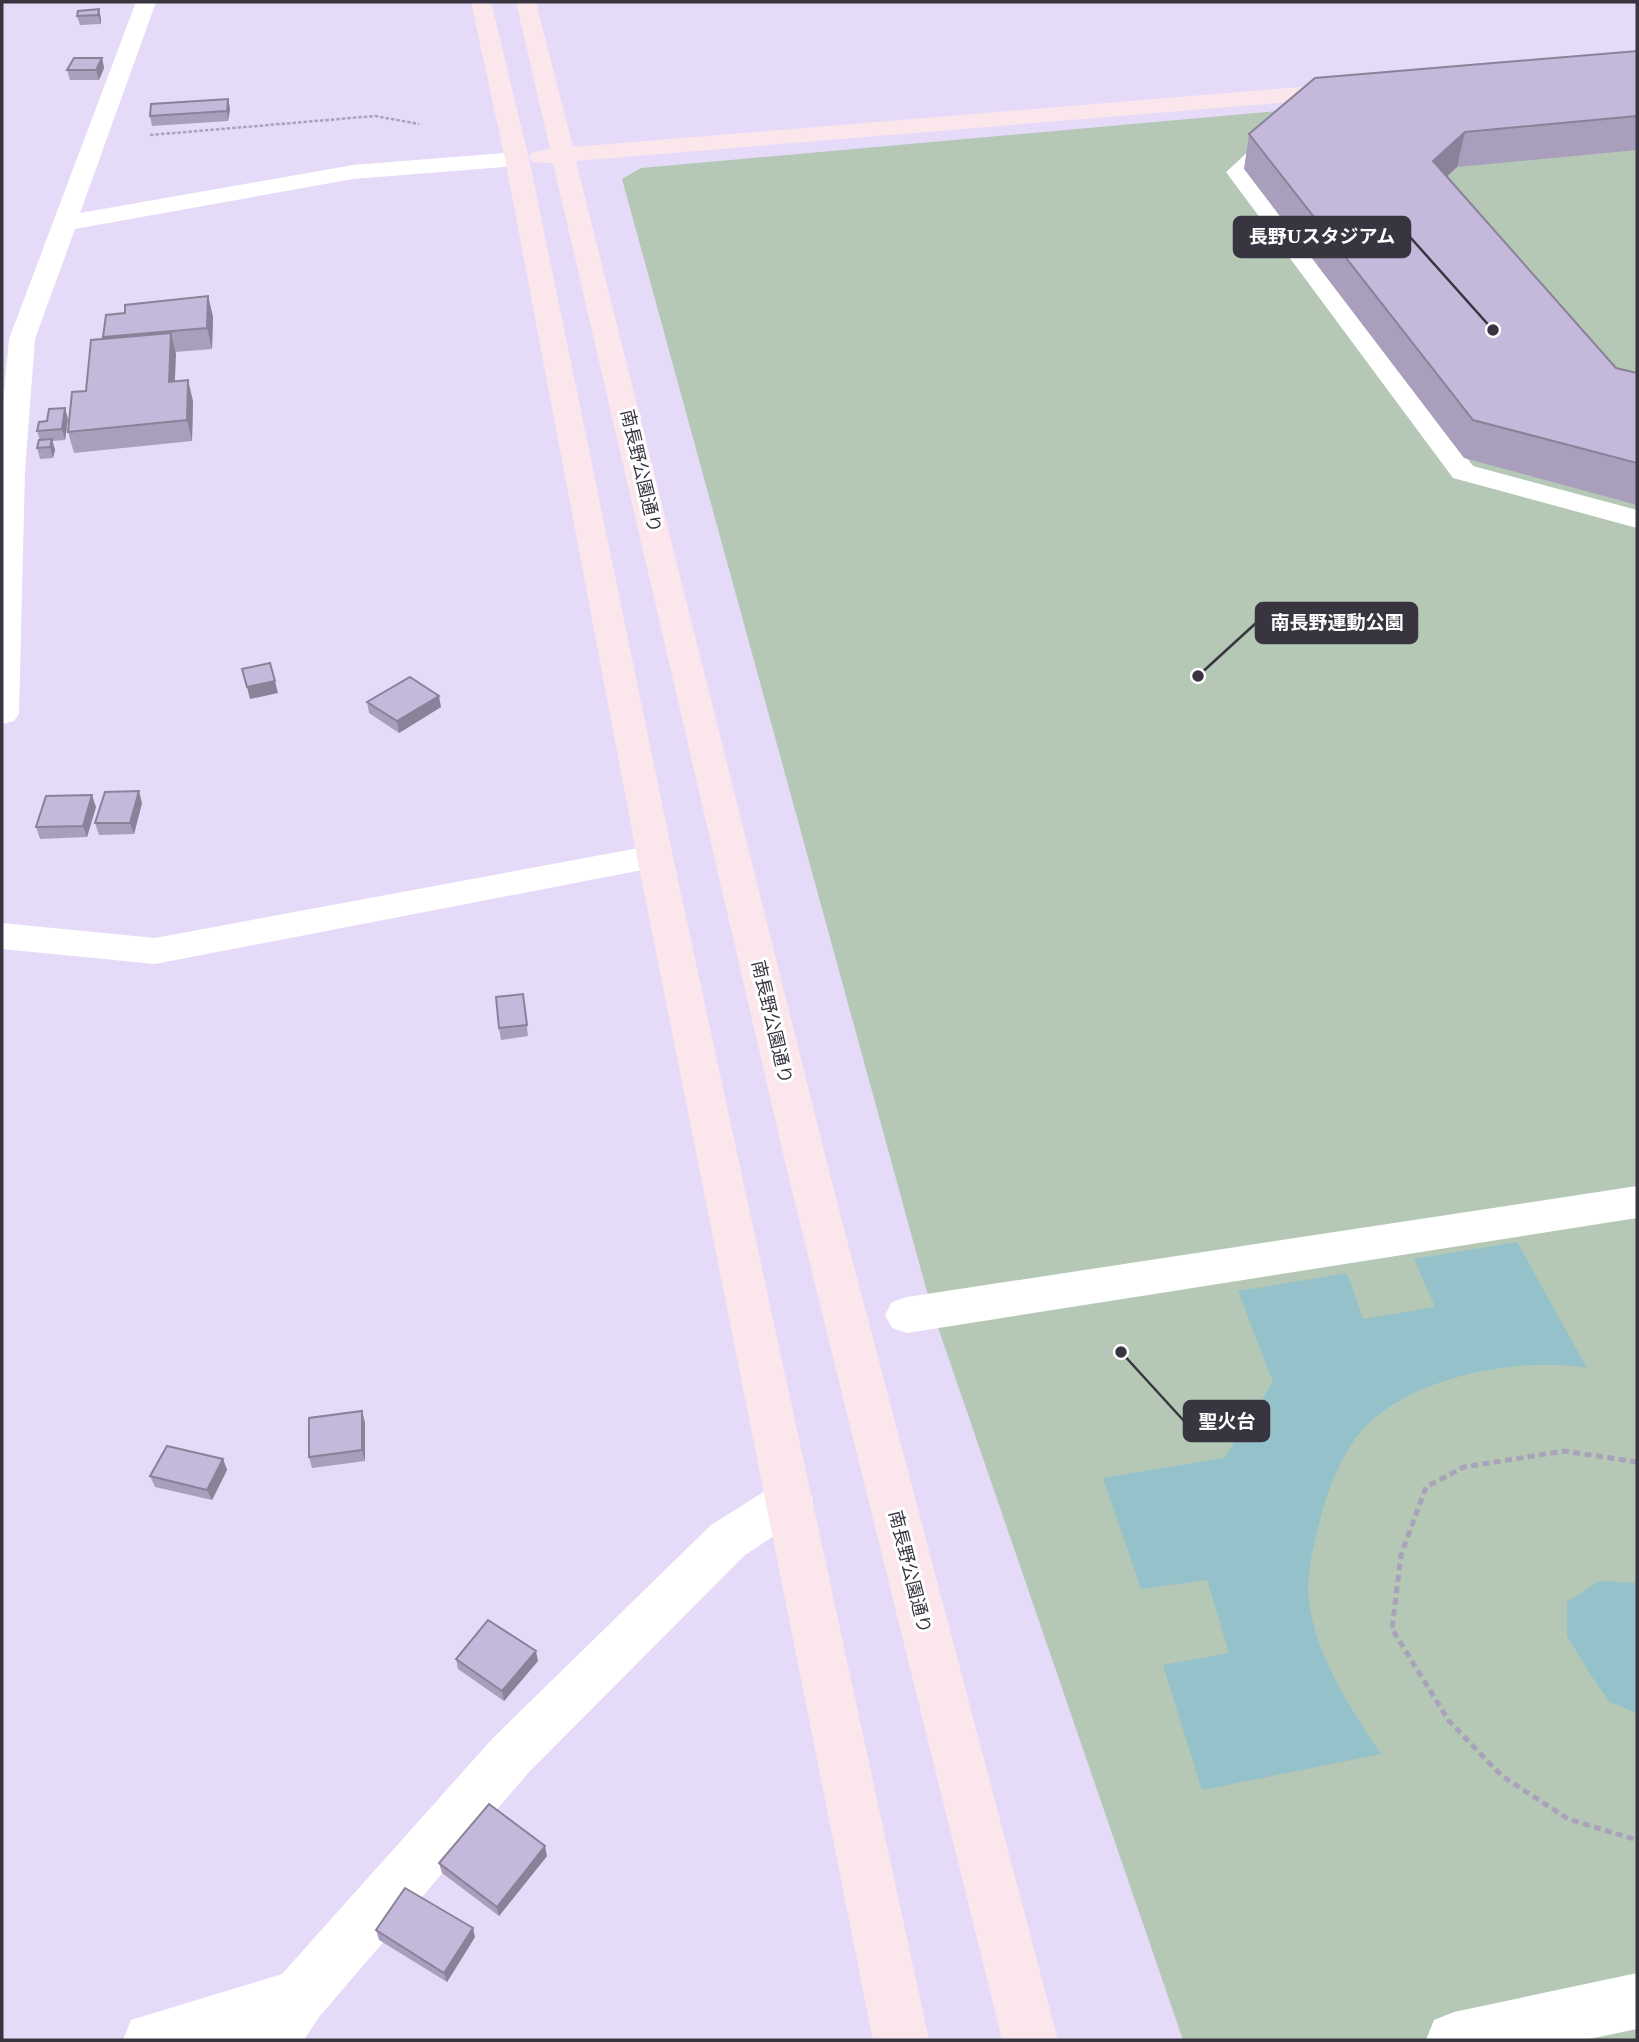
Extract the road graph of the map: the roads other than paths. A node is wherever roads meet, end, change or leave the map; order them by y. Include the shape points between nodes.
1 (146, 2) edge
2 (481, 2) edge
3 (526, 2) edge
4 (1374, 87) edge
5 (1307, 111) edge
6 (565, 155) junction
7 (517, 159) junction
8 (62, 224) junction
9 (1637, 519) edge
10 (2, 714) edge
11 (655, 857) junction
12 (2, 936) edge
13 (1637, 1202) edge
14 (907, 1315) dead end
15 (790, 1500) junction
16 (1637, 2001) edge
17 (286, 2019) edge
18 (151, 2040) edge
19 (901, 2040) edge
20 (1030, 2040) edge
21 (1454, 2040) edge

1 - 8 street
2 - 7 street
3 - 6 street, 南長野公園通り
4 - 6 street
5 - 9 street via 1238,172 1463,471
6 - 7 street
6 - 20 street, 南長野公園通り via 811,1184
7 - 8 street via 353,172
7 - 11 street
8 - 10 street via 22,339 11,471
11 - 12 street via 155,951
11 - 15 street
13 - 14 street
15 - 17 street via 728,1540 512,1755
15 - 19 street
16 - 21 street
17 - 18 street

